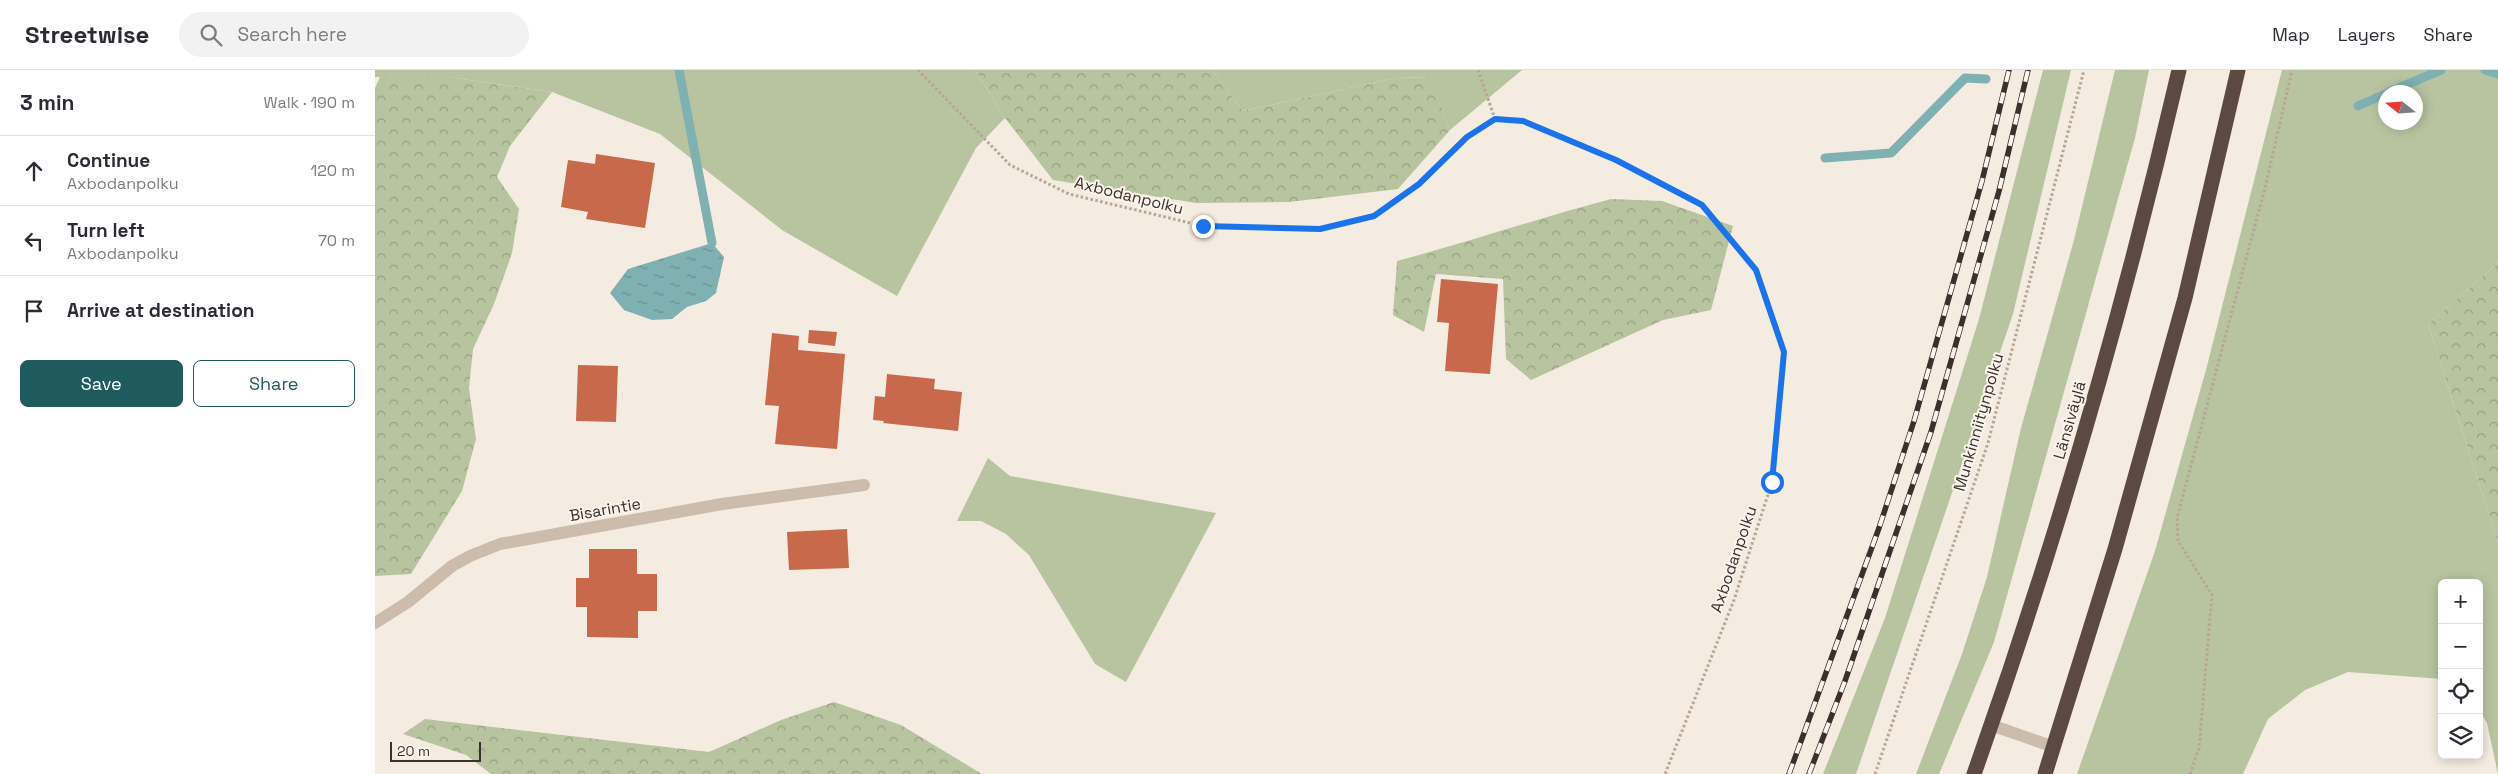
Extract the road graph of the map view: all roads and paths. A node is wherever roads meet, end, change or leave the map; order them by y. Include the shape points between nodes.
1 (918, 70) edge
2 (1478, 70) edge
3 (2084, 70) edge
4 (2179, 70) edge
5 (2238, 70) edge
6 (2292, 70) edge
7 (1495, 119) junction
8 (864, 485) dead end
9 (375, 623) edge
10 (1991, 725) junction
11 (2054, 747) junction
12 (1665, 774) edge
13 (1875, 774) edge
14 (1974, 774) edge
15 (2045, 774) edge
16 (2190, 774) edge

1 - 7 path, Axbodanpolku via 1010,165 1069,194 1203,226 1320,229 1374,216 1419,184 1467,137
2 - 7 path
3 - 13 path, Munkinniitynpolku via 1988,443
4 - 10 highway, Länsiväylä via 2158,160 2069,487
5 - 11 highway via 2185,298 2115,549
6 - 16 path via 2266,184 2177,518 2178,542 2212,595 2199,748
7 - 12 path, Axbodanpolku via 1523,121 1616,160 1702,205 1756,270 1784,352 1772,482 1734,600
8 - 9 street, Bisarintie via 723,504 500,544 452,566 408,602
10 - 11 street
10 - 14 highway, Länsiväylä
11 - 15 highway

